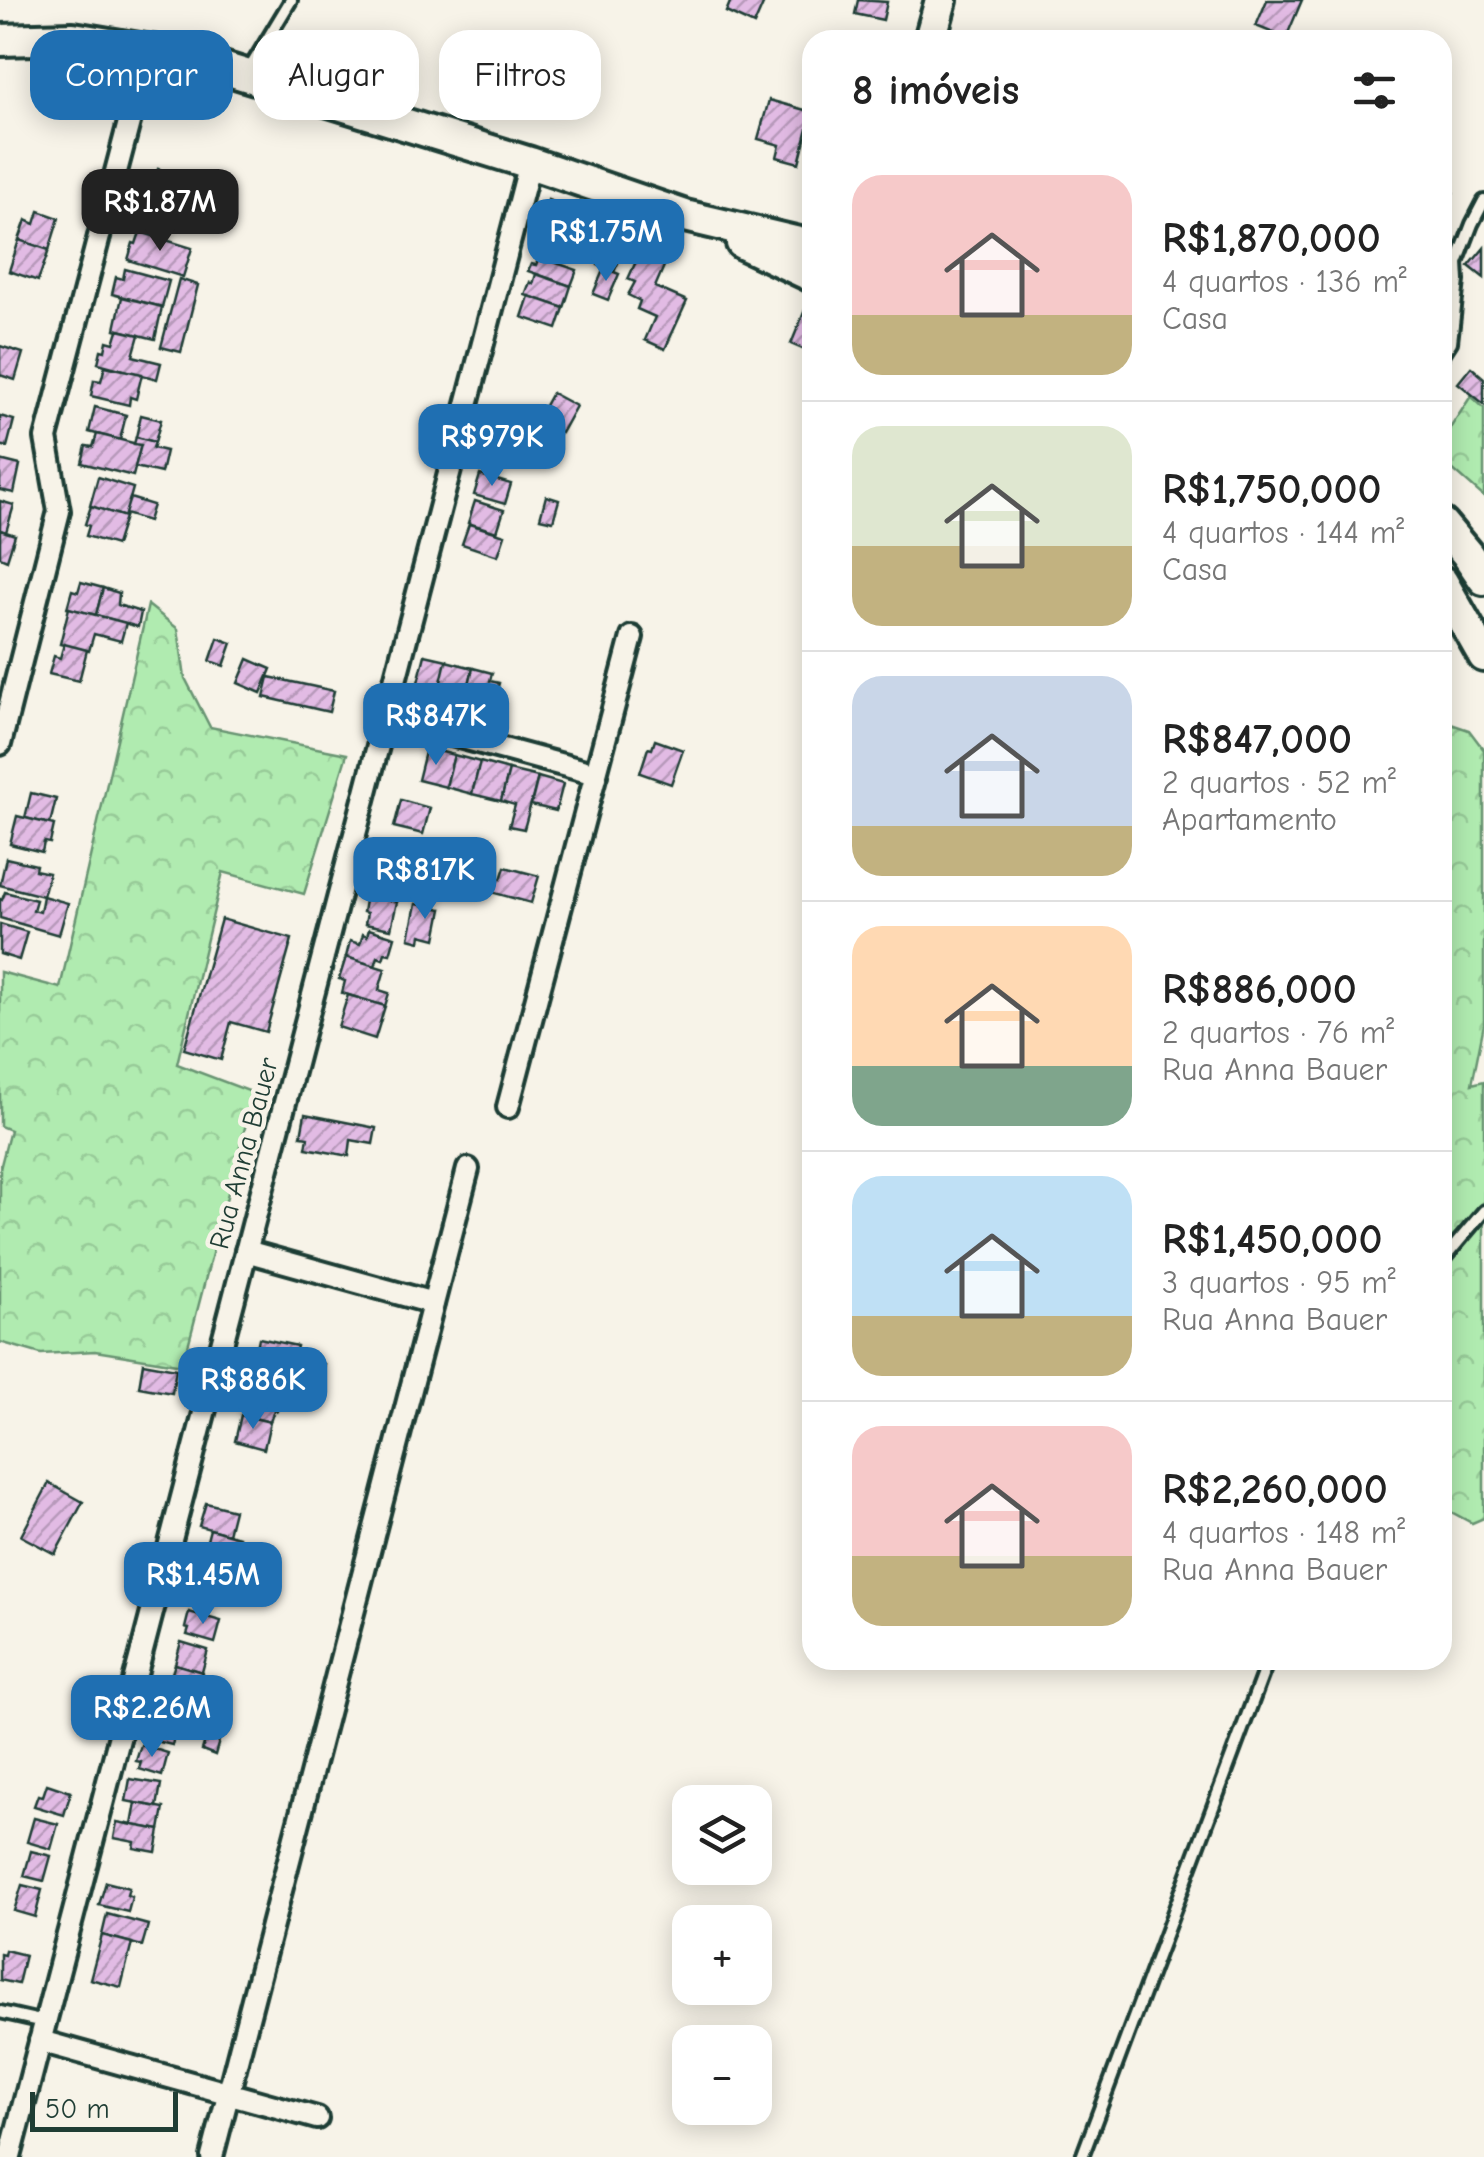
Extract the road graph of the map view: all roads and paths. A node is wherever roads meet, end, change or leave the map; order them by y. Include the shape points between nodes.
1 (291, 0) edge
2 (941, 0) edge
3 (933, 30) edge
4 (30, 39) edge
5 (0, 40) edge
6 (233, 70) edge
7 (246, 74) junction
8 (130, 120) edge
9 (530, 162) junction
10 (1484, 202) edge
11 (686, 216) junction
12 (802, 244) edge
13 (802, 271) edge
14 (1452, 333) edge
15 (1452, 536) edge
16 (1484, 579) edge
17 (1452, 600) edge
18 (632, 637) dead end
19 (1484, 656) edge
20 (385, 717) junction
21 (0, 744) edge
22 (596, 774) junction
23 (508, 1107) dead end
24 (468, 1170) dead end
25 (1484, 1211) edge
26 (1452, 1249) edge
27 (246, 1251) junction
28 (433, 1303) junction
29 (1264, 1670) edge
30 (0, 2012) edge
31 (43, 2032) junction
32 (228, 2094) junction
33 (318, 2118) dead end
34 (10, 2157) edge
35 (212, 2157) edge
36 (1082, 2157) edge

1 - 7 lane
2 - 3 main road
4 - 5 main road
6 - 7 main road
7 - 9 main road
8 - 21 street via 46,438 59,511
9 - 11 main road
9 - 20 street, Rua Anna Bauer
10 - 14 lane via 1457,263
11 - 12 main road
11 - 13 main road
15 - 16 main road
17 - 19 main road
18 - 22 street
20 - 22 street
20 - 27 street, Rua Anna Bauer
22 - 23 street
24 - 28 street
25 - 26 lane
27 - 28 street
27 - 31 street, Rua Anna Bauer
28 - 32 street
29 - 36 lane
30 - 31 lane
31 - 32 street
31 - 34 street, Rua Anna Bauer
32 - 33 street
32 - 35 street

